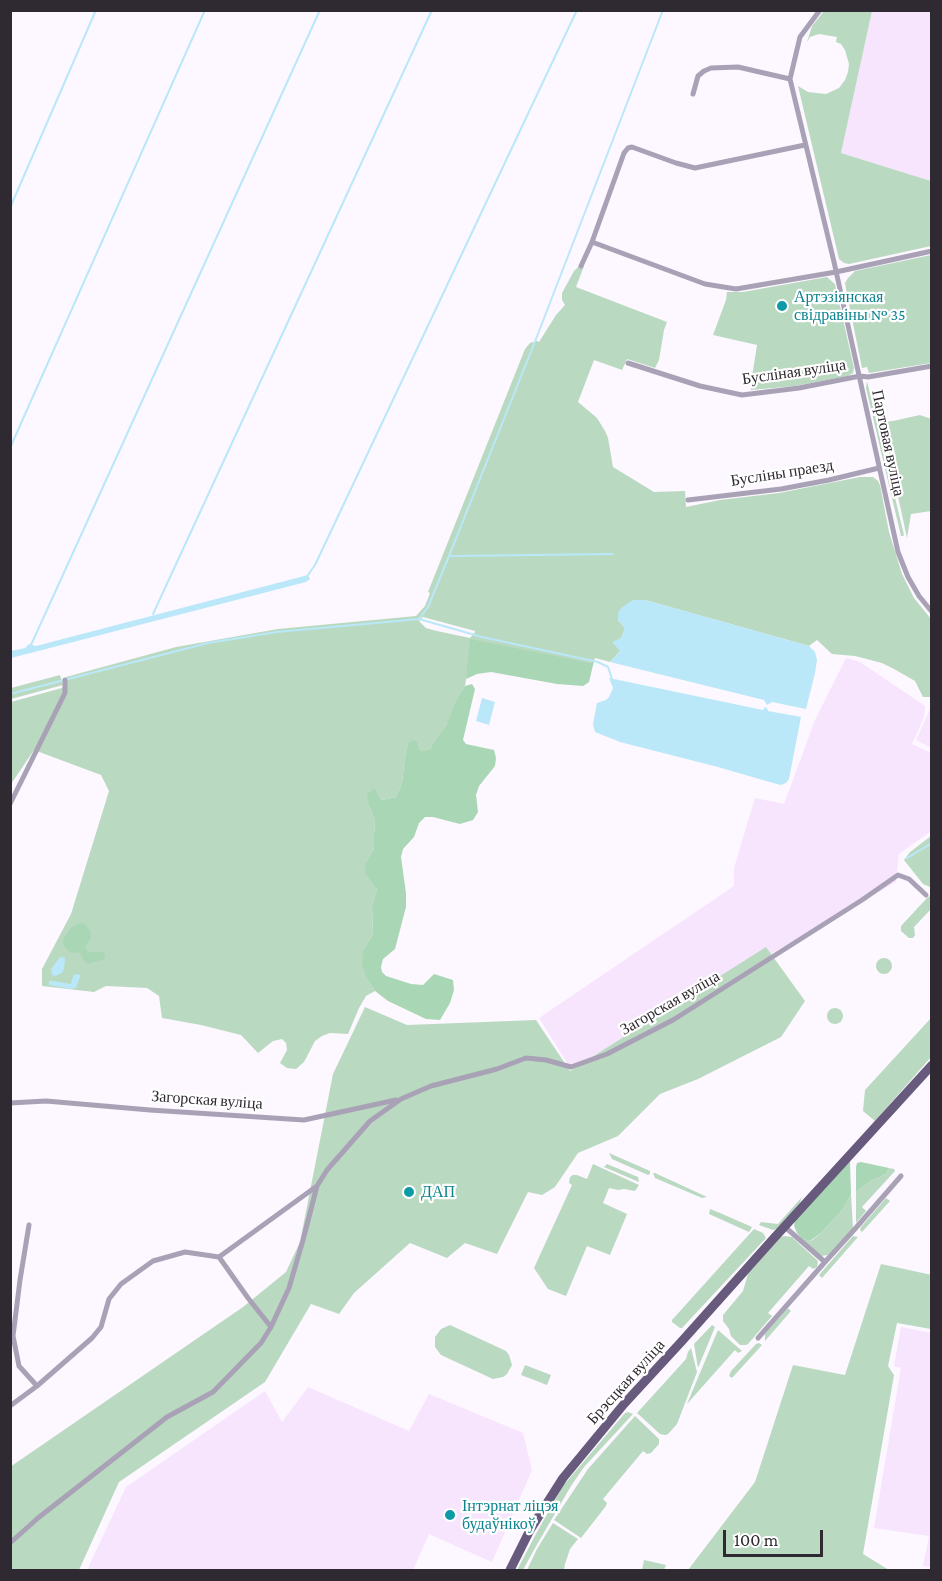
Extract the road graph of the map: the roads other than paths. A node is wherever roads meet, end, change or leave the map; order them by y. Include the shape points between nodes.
1 (820, 10) edge
2 (790, 79) junction
3 (693, 94) dead end
4 (805, 145) junction
5 (592, 242) junction
6 (932, 251) edge
7 (581, 266) dead end
8 (836, 272) junction
9 (628, 363) dead end
10 (932, 366) edge
11 (860, 376) junction
12 (879, 468) junction
13 (688, 500) dead end
14 (932, 612) edge
15 (65, 680) dead end
16 (10, 804) edge
17 (926, 895) dead end
18 (932, 1065) edge
19 (401, 1099) junction
20 (10, 1103) edge
21 (901, 1176) dead end
22 (317, 1186) junction
23 (29, 1226) dead end
24 (784, 1227) junction
25 (219, 1257) junction
26 (825, 1262) junction
27 (271, 1327) junction
28 (758, 1338) dead end
29 (37, 1386) junction
30 (10, 1406) edge
31 (10, 1543) edge
32 (510, 1570) edge

1 - 2 street, Партовая вуліца via 800,37
2 - 3 street via 738,67 711,68 698,76
2 - 4 street, Партовая вуліца
4 - 5 street via 695,168 628,148
4 - 8 street, Партовая вуліца
5 - 7 street
5 - 8 street via 723,288 746,288
6 - 8 street
8 - 11 street, Партовая вуліца
9 - 11 street, Бусліная вуліца via 742,395
10 - 11 street, Бусліная вуліца
11 - 12 street, Партовая вуліца
12 - 13 street, Бусліны праезд via 781,489
12 - 14 street, Партовая вуліца via 898,552 908,577
15 - 16 street via 65,693
17 - 19 street, Загорская вуліца via 909,879 898,875 673,1020 607,1054 572,1067 526,1058 431,1086
18 - 24 main road, Брэсцкая вуліца
19 - 20 street, Загорская вуліца via 304,1120 46,1101
19 - 22 street, Загорская вуліца via 370,1121
21 - 26 street
22 - 25 street, Загорская вуліца
22 - 27 street via 289,1288
23 - 29 street via 13,1336 19,1366
24 - 26 street
24 - 32 main road, Брэсцкая вуліца via 624,1404 563,1478
25 - 27 street
25 - 29 street via 185,1252 153,1261 121,1284 109,1299 101,1327
26 - 28 street
27 - 31 street via 213,1392 167,1417
29 - 30 street

